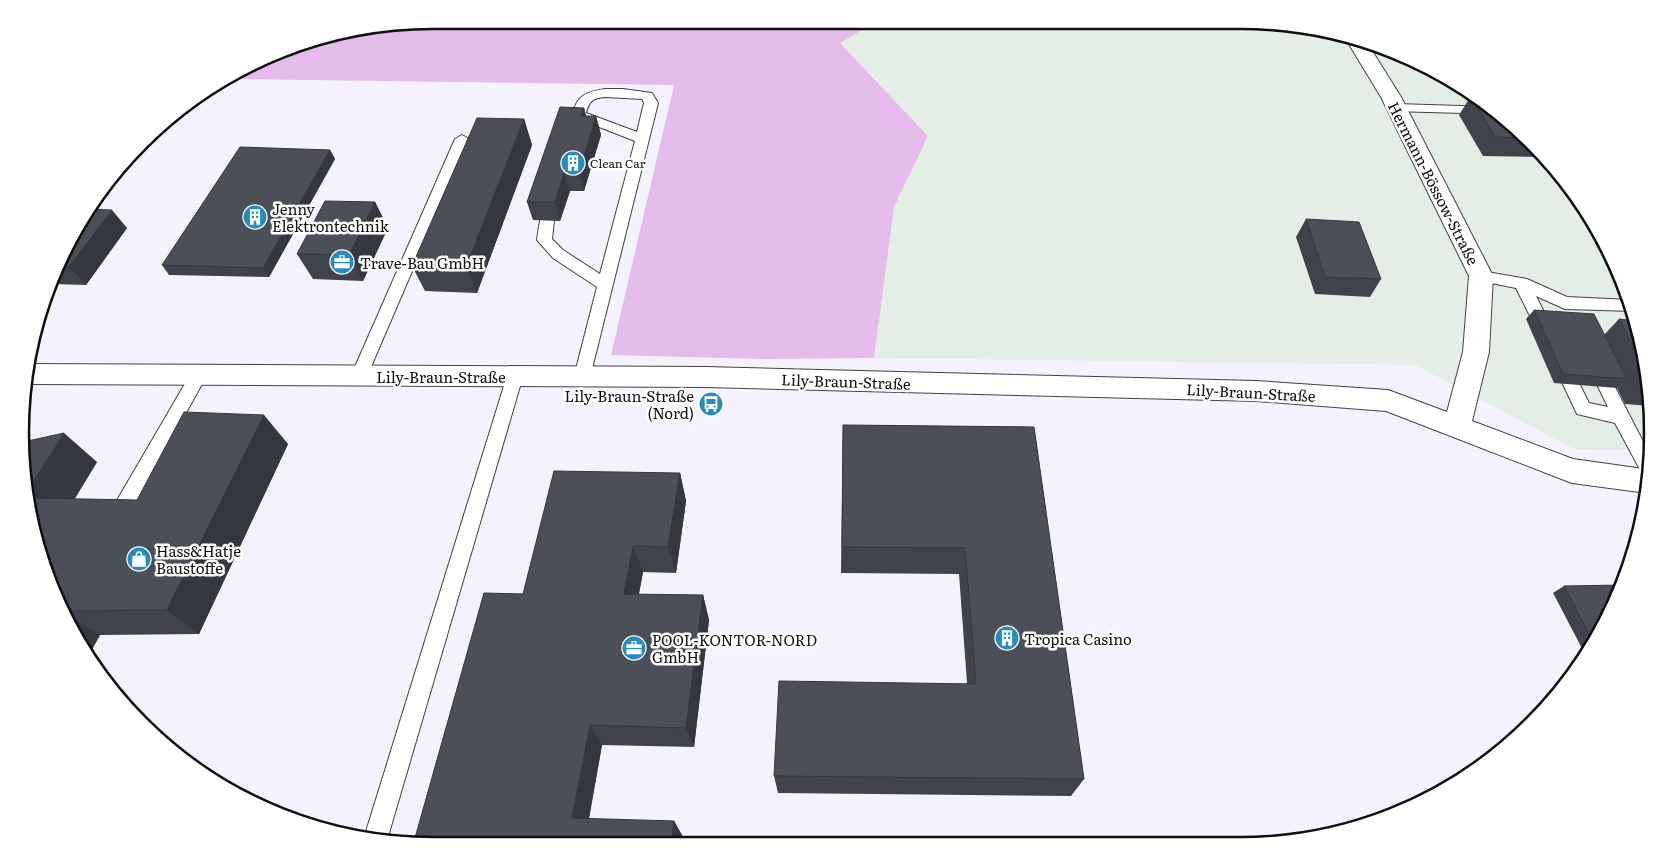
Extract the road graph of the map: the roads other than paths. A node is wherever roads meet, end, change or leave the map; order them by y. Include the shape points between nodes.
1 (1360, 47) edge
2 (1396, 108) junction
3 (1484, 111) edge
4 (578, 121) junction
5 (462, 139) dead end
6 (642, 140) junction
7 (571, 145) edge
8 (559, 183) edge
9 (1480, 276) junction
10 (1522, 283) junction
11 (605, 285) junction
12 (1565, 303) junction
13 (1624, 306) edge
14 (1573, 320) edge
15 (1591, 355) edge
16 (33, 374) edge
17 (199, 374) junction
18 (359, 376) junction
19 (516, 376) junction
20 (582, 376) junction
21 (1621, 417) junction
22 (1457, 427) junction
23 (1643, 459) edge
24 (1641, 480) edge
25 (108, 535) edge
26 (376, 833) edge

1 - 2 street, Hermann-Bössow-Straße
2 - 3 lane
2 - 9 street, Hermann-Bössow-Straße
4 - 6 lane
4 - 6 lane via 583,101 590,96 600,93 646,96 651,103
4 - 7 lane
5 - 18 lane
6 - 11 lane
8 - 11 lane via 544,240 558,254
9 - 10 lane
9 - 22 street, Hermann-Bössow-Straße via 1476,352
10 - 12 lane
10 - 21 lane via 1583,409
11 - 20 lane
12 - 13 lane
12 - 14 lane
15 - 21 lane
16 - 17 street, Lily-Braun-Straße
17 - 18 street, Lily-Braun-Straße
17 - 25 lane
18 - 19 street, Lily-Braun-Straße
19 - 20 street, Lily-Braun-Straße
19 - 26 lane
20 - 22 street, Lily-Braun-Straße via 1256,391 1388,401
21 - 23 lane
22 - 24 street, Lily-Braun-Straße via 1572,471

